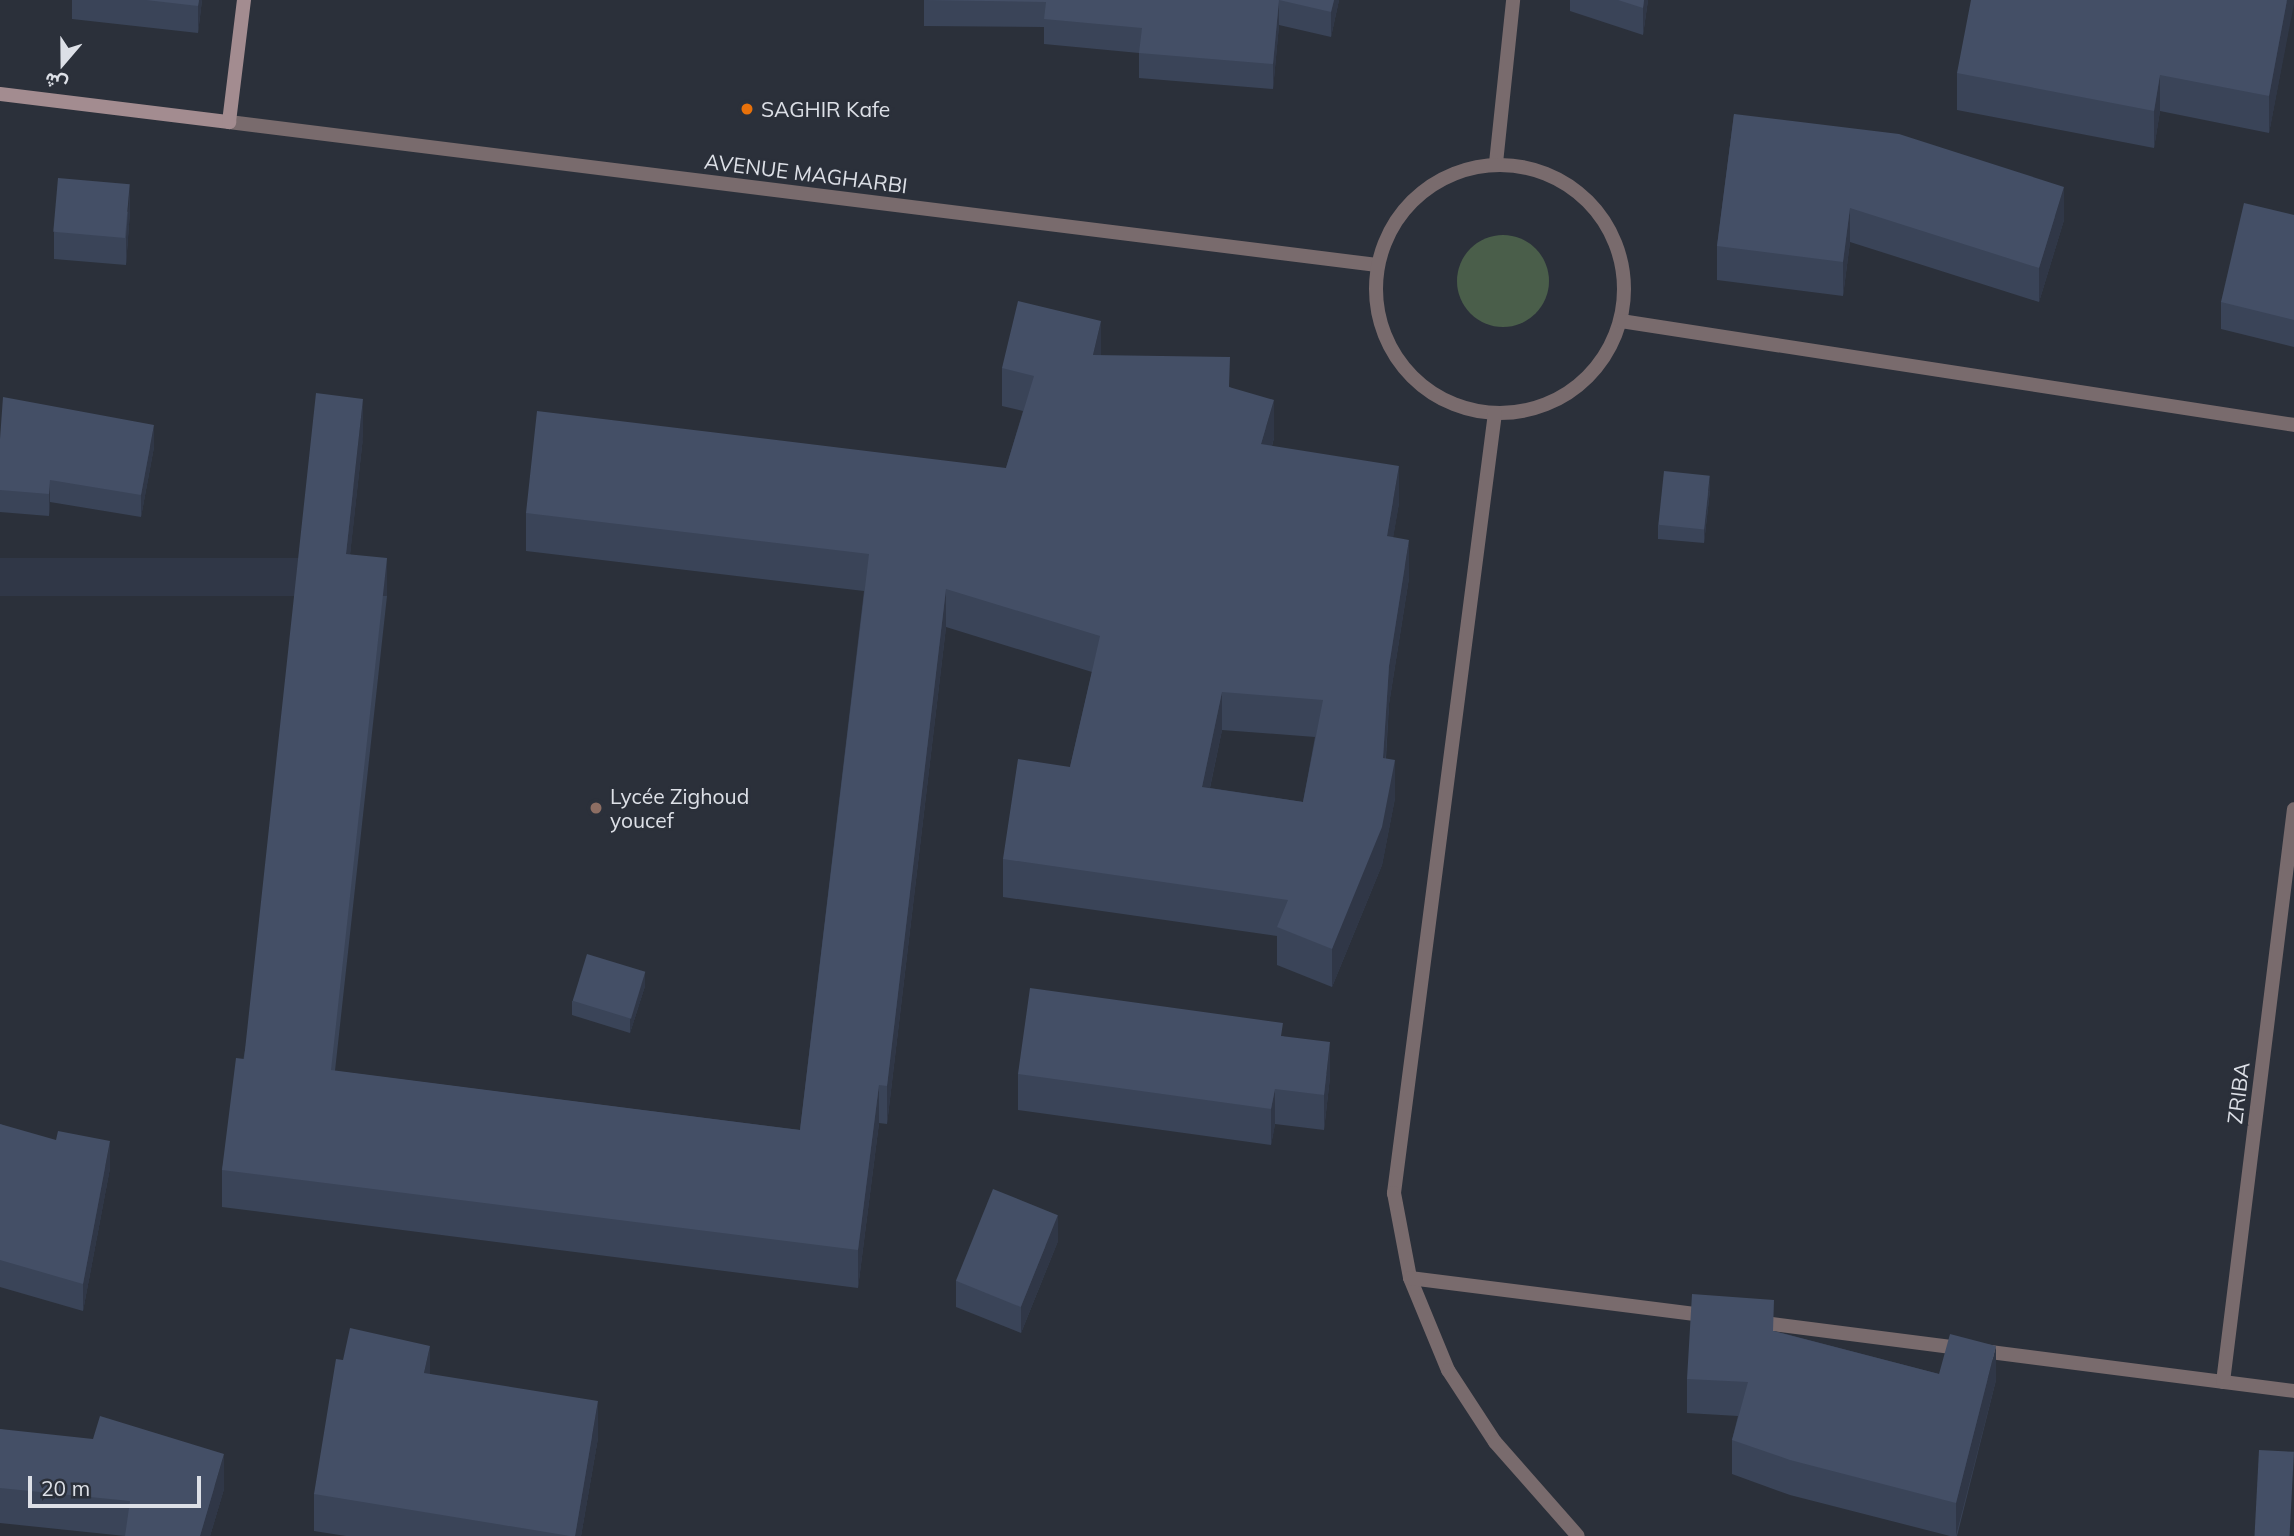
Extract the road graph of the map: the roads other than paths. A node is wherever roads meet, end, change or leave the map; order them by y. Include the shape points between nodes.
1 (244, 0) edge
2 (1513, 0) edge
3 (0, 94) edge
4 (229, 122) junction
5 (1496, 163) junction
6 (1377, 265) junction
7 (1621, 321) junction
8 (1495, 413) junction
9 (2294, 425) edge
10 (2294, 809) edge
11 (1410, 1278) junction
12 (2223, 1382) junction
13 (2294, 1391) edge
14 (1578, 1536) edge

1 - 4 main road
2 - 5 street
3 - 4 main road
4 - 6 street, AVENUE MAGHARBI
5 - 6 street via 1455,172 1418,193 1392,225
5 - 7 street via 1534,168 1569,185 1598,211 1617,245 1625,283
6 - 8 street via 1375,301 1384,335 1402,366 1428,391 1460,406
7 - 8 street via 1603,360 1574,390 1536,409
7 - 9 street
8 - 11 street via 1394,1193
10 - 12 street, ZRIBA
11 - 12 street
11 - 14 street via 1455,1381 1495,1442
12 - 13 street

